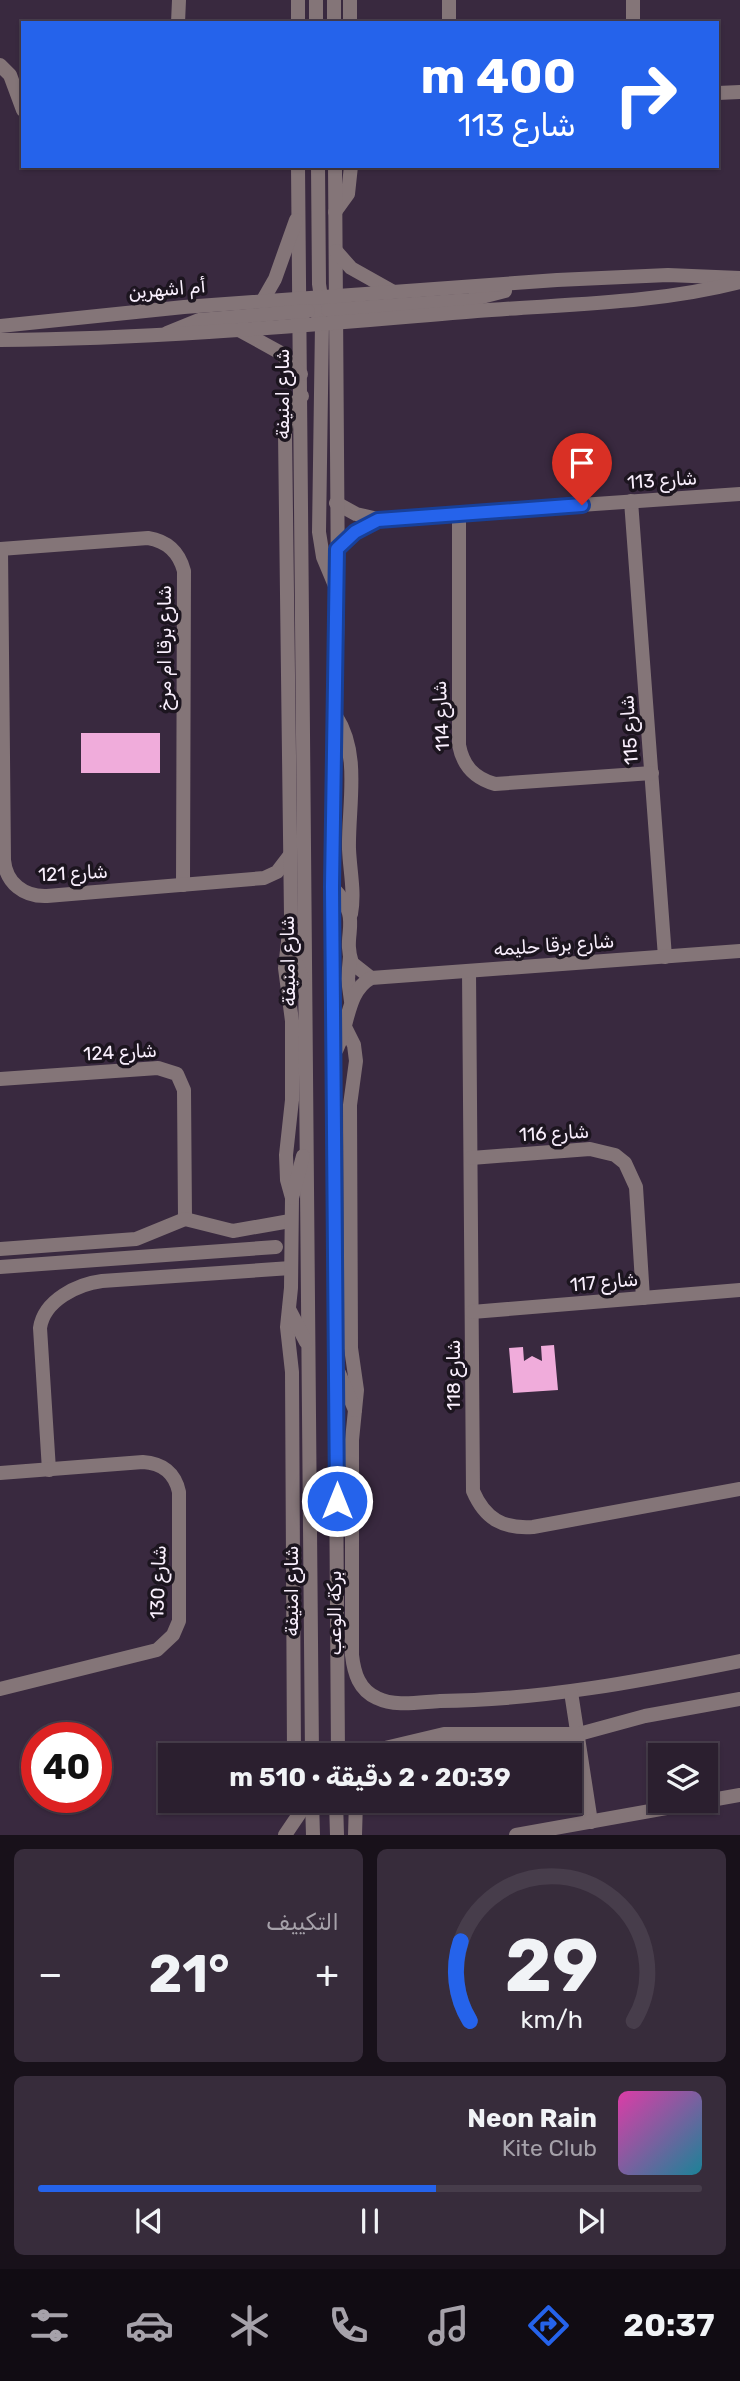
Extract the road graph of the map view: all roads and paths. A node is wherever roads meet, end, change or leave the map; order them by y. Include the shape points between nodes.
1 (179, 0) edge
2 (298, 0) edge
3 (316, 0) edge
4 (334, 0) edge
5 (351, 0) edge
6 (449, 0) edge
7 (633, 0) edge
8 (178, 21) edge
9 (298, 21) edge
10 (317, 21) edge
11 (334, 21) edge
12 (350, 21) edge
13 (449, 21) edge
14 (634, 21) edge
15 (0, 65) edge
16 (740, 92) edge
17 (719, 93) edge
18 (21, 105) edge
19 (298, 168) edge
20 (318, 168) edge
21 (335, 168) edge
22 (351, 168) edge
23 (299, 212) junction
24 (335, 212) junction
25 (336, 251) junction
26 (740, 280) edge
27 (520, 285) junction
28 (394, 292) junction
29 (262, 300) junction
30 (326, 309) junction
31 (301, 312) junction
32 (0, 326) edge
33 (242, 331) junction
34 (163, 335) junction
35 (0, 341) edge
36 (301, 374) junction
37 (740, 494) edge
38 (631, 501) junction
39 (336, 503) junction
40 (458, 514) junction
41 (378, 520) junction
42 (1, 549) edge
43 (337, 549) junction
44 (338, 593) junction
45 (336, 716) junction
46 (652, 773) junction
47 (297, 835) junction
48 (290, 855) junction
49 (264, 878) junction
50 (183, 885) junction
51 (332, 887) junction
52 (290, 902) junction
53 (351, 915) junction
54 (288, 942) junction
55 (740, 951) edge
56 (350, 957) junction
57 (665, 957) junction
58 (469, 971) junction
59 (371, 978) junction
60 (307, 991) junction
61 (352, 1003) junction
62 (346, 1029) junction
63 (334, 1054) junction
64 (0, 1079) edge
65 (309, 1138) junction
66 (471, 1158) junction
67 (292, 1198) junction
68 (186, 1219) junction
69 (290, 1221) junction
70 (276, 1247) dead end
71 (0, 1249) edge
72 (0, 1267) edge
73 (291, 1268) junction
74 (740, 1290) edge
75 (643, 1298) junction
76 (289, 1309) junction
77 (472, 1312) junction
78 (308, 1347) junction
79 (337, 1366) junction
80 (355, 1410) junction
81 (49, 1470) junction
82 (0, 1473) edge
83 (740, 1489) edge
84 (740, 1661) edge
85 (0, 1689) edge
86 (571, 1692) junction
87 (740, 1699) edge
88 (579, 1734) junction
89 (294, 1743) edge
90 (312, 1743) edge
91 (338, 1743) edge
92 (412, 1743) edge
93 (740, 1795) edge
94 (302, 1813) edge
95 (311, 1813) edge
96 (336, 1813) edge
97 (356, 1813) edge
98 (591, 1822) junction
99 (290, 1830) edge
100 (313, 1835) edge
101 (337, 1835) edge
102 (355, 1835) edge
103 (516, 1835) edge

1 - 8 street
2 - 9 street
3 - 10 street
4 - 11 street
5 - 12 street
6 - 13 street
7 - 14 street
15 - 18 street via 10,75
16 - 17 street
19 - 23 street, شارع امنيفة
20 - 30 street
21 - 24 street
22 - 24 street via 348,194
23 - 29 street via 275,279
23 - 31 street, شارع امنيفة
24 - 25 street
25 - 28 street via 351,268
25 - 30 street
26 - 27 street via 631,276
26 - 30 street via 677,294
27 - 28 street
27 - 30 street via 470,300
28 - 30 street
29 - 31 street, أم اشهرين
29 - 32 street, أم اشهرين
30 - 31 street, أم اشهرين
30 - 31 street, أم اشهرين
30 - 39 street
30 - 44 street via 319,532 323,557
31 - 33 street, أم اشهرين
31 - 34 street via 199,320
31 - 36 street, شارع امنيفة
33 - 34 street, أم اشهرين
33 - 36 street via 279,352
34 - 35 street, أم اشهرين
36 - 47 street, شارع امنيفة
37 - 38 street, شارع 113
38 - 40 street, شارع 113
38 - 46 street, شارع 115
39 - 41 street, شارع 113
39 - 43 street
40 - 41 street, شارع 113
40 - 46 street, شارع 114 via 459,746 464,763 486,782 504,785
41 - 43 street, شارع 113
42 - 50 street, شارع 121 via 7,874 17,887 39,896
42 - 50 street, شارع برقا ام مرخ via 148,538 165,543 182,563
43 - 44 street
44 - 45 street
45 - 51 street
45 - 53 street via 350,757
46 - 57 street, شارع 115
47 - 48 street
47 - 60 street, شارع امنيفة
48 - 49 street via 277,872
48 - 52 street
49 - 50 street, شارع 121
49 - 52 street
51 - 53 street
51 - 63 street
52 - 54 street
53 - 56 street
54 - 60 street
54 - 67 street via 285,968 292,1021 292,1100 286,1168
55 - 57 street, شارع برقا حليمه
56 - 59 street via 356,968
56 - 61 street
57 - 58 street, شارع برقا حليمه
58 - 59 street, شارع برقا حليمه
58 - 66 street, شارع 118
59 - 61 street via 359,987
60 - 65 street, شارع امنيفة
61 - 62 street
62 - 63 street
62 - 80 street, بركة الوعب via 355,1045 356,1060 350,1105
63 - 79 street
64 - 68 street, شارع 124 via 158,1068 177,1074 184,1090
65 - 67 street
65 - 78 street, شارع امنيفة
66 - 75 street, شارع 116 via 590,1149 615,1155 625,1163 636,1187
66 - 77 street, شارع 118
67 - 69 street
68 - 69 street via 233,1231
68 - 71 street via 136,1239
69 - 73 street
70 - 72 street
73 - 76 street
73 - 81 street via 91,1282 62,1297 46,1311 40,1328
74 - 75 street, شارع 117
75 - 77 street, شارع 117
76 - 78 street
76 - 89 street
77 - 83 street, شارع 118 via 473,1491 490,1517 509,1526 533,1527
78 - 90 street, شارع امنيفة
79 - 80 street
79 - 91 street
80 - 86 street, بركة الوعب via 352,1655 362,1687 393,1703 505,1700
81 - 82 street, شارع 130
81 - 85 street, شارع 130 via 150,1463 170,1473 179,1492 179,1621 169,1641 150,1653
84 - 86 street, بركة الوعب
86 - 88 street
87 - 88 street
88 - 92 street via 444,1734
88 - 98 street
93 - 98 street
94 - 99 street
95 - 100 street
96 - 101 street
97 - 102 street
98 - 103 street

